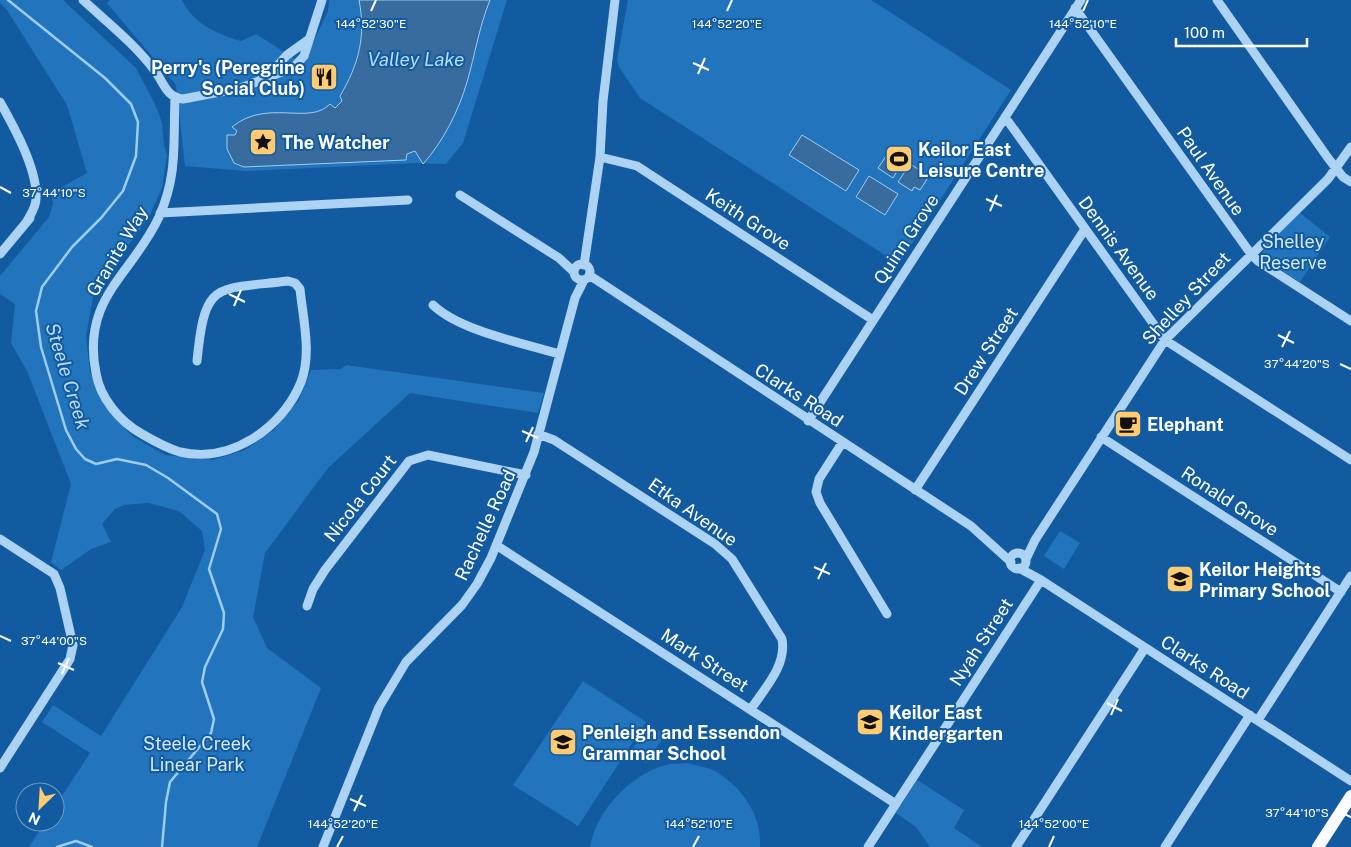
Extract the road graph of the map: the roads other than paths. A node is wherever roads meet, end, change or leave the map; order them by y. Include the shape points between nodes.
1 (83, 0) edge
2 (322, 0) edge
3 (616, 0) edge
4 (1217, 0) edge
5 (1078, 4) edge
6 (308, 40) junction
7 (268, 76) junction
8 (175, 98) junction
9 (0, 102) edge
10 (1005, 117) junction
11 (1351, 148) edge
12 (600, 157) junction
13 (1336, 168) junction
14 (1351, 182) edge
15 (460, 195) dead end
16 (408, 200) dead end
17 (160, 213) junction
18 (1085, 229) junction
19 (0, 254) edge
20 (1251, 254) junction
21 (581, 272) junction
22 (433, 305) dead end
23 (873, 320) junction
24 (1351, 321) edge
25 (1165, 340) junction
26 (559, 354) junction
27 (197, 361) dead end
28 (808, 421) junction
29 (538, 434) junction
30 (1101, 437) junction
31 (842, 443) junction
32 (1351, 460) edge
33 (526, 475) junction
34 (915, 490) junction
35 (0, 539) edge
36 (990, 542) junction
37 (496, 545) junction
38 (1021, 559) junction
39 (1351, 576) edge
40 (1041, 580) junction
41 (1341, 592) junction
42 (307, 606) dead end
43 (887, 614) dead end
44 (1145, 648) junction
45 (752, 709) junction
46 (1254, 718) junction
47 (0, 768) edge
48 (1351, 781) edge
49 (1351, 796) edge
50 (896, 804) junction
51 (323, 847) edge
52 (868, 847) edge
53 (1016, 847) edge
54 (1165, 847) edge
55 (1318, 847) edge

1 - 8 street via 131,44
2 - 6 street
3 - 12 street, Rachelle Road via 603,101
4 - 13 street
5 - 10 street, Quinn Grove
5 - 20 street, Paul Avenue
6 - 7 street via 287,55
6 - 7 street via 304,56 296,66
7 - 8 street via 226,92
8 - 17 street, Granite Way via 175,162
9 - 19 street via 15,128 41,195 40,206
10 - 18 street, Dennis Avenue
10 - 23 street, Quinn Grove
11 - 13 street, Shelley Street
12 - 21 street, Rachelle Road
12 - 23 street, Keith Grove via 637,166
13 - 14 street
13 - 20 street, Shelley Street
15 - 21 street, Clarks Road
16 - 17 street
17 - 27 street, Granite Way via 109,292 96,318 92,343 96,374 105,398 132,429 181,452 228,450 252,440 275,423 291,404 307,360 300,289 296,283 288,281 224,288 213,296 205,309 200,324
18 - 25 street, Dennis Avenue
18 - 34 street, Drew Street
20 - 24 street, Paul Avenue
20 - 25 street, Shelley Street
21 - 26 street, Rachelle Road
21 - 28 street, Clarks Road
22 - 26 street via 451,319
23 - 28 street, Quinn Grove
25 - 30 street, Shelley Street
25 - 32 street, Dennis Avenue
26 - 29 street, Rachelle Road
28 - 31 street, Clarks Road
29 - 33 street, Rachelle Road
29 - 45 street, Etka Avenue via 554,440 732,558 782,639 784,651 782,661
30 - 38 street, Shelley Street
30 - 41 street, Ronald Grove
31 - 34 street, Clarks Road
31 - 43 street via 819,479 816,492
33 - 37 street, Rachelle Road
33 - 42 street, Nicola Court via 428,455 409,461 325,570 313,588
34 - 36 street, Clarks Road
35 - 47 street via 54,574 73,645 70,659
36 - 38 street, Clarks Road
36 - 38 street, Clarks Road via 1015,568
37 - 45 street, Mark Street
37 - 51 street, Rachelle Road via 478,584 406,662 391,685
38 - 40 street, Clarks Road
39 - 41 street
40 - 44 street, Clarks Road
40 - 50 street, Nyah Street
41 - 46 street
44 - 46 street, Clarks Road
44 - 53 street
45 - 50 street, Mark Street
46 - 48 street, Clarks Road
46 - 54 street
49 - 55 main road
50 - 52 street, Nyah Street

